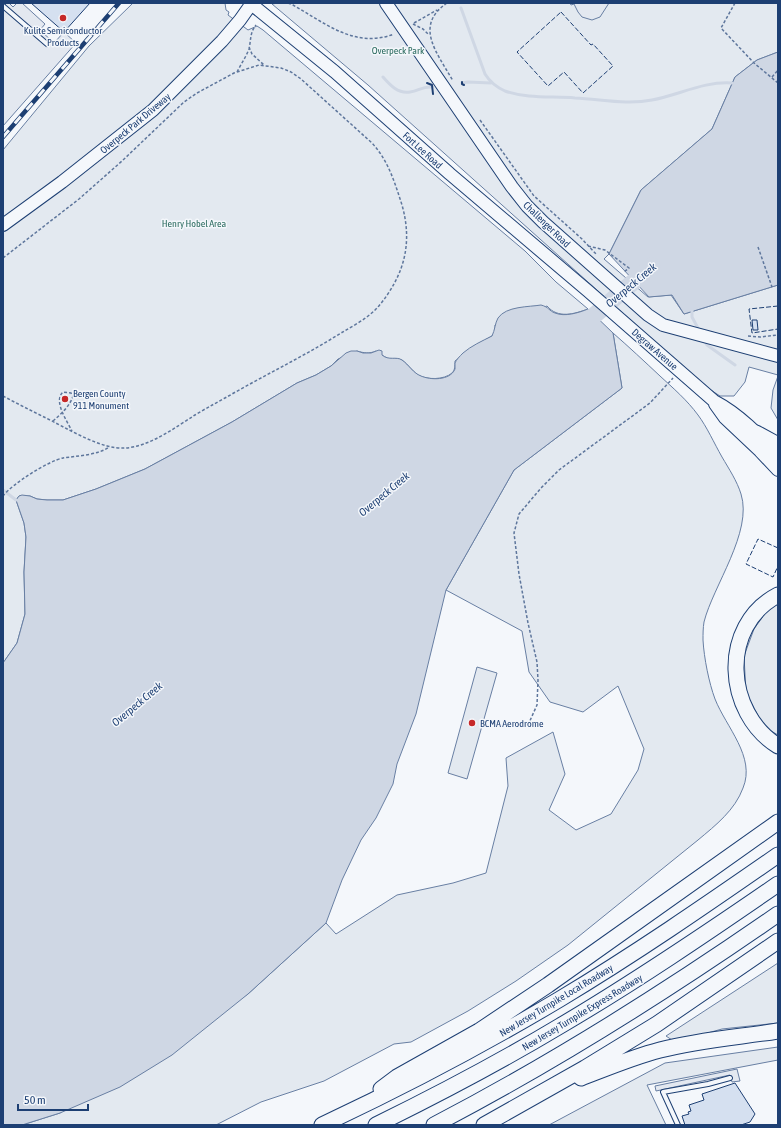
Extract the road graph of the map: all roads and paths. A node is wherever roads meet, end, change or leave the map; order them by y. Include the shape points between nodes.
1 (251, 3) edge
2 (288, 3) edge
3 (386, 3) edge
4 (447, 3) edge
5 (735, 3) edge
6 (3, 6) edge
7 (438, 9) junction
8 (256, 25) dead end
9 (409, 26) junction
10 (429, 35) junction
11 (47, 44) dead end
12 (249, 47) junction
13 (264, 65) junction
14 (778, 70) edge
15 (237, 72) junction
16 (772, 77) junction
17 (454, 82) dead end
18 (778, 83) edge
19 (479, 119) dead end
20 (3, 225) edge
21 (588, 246) junction
22 (758, 247) dead end
23 (599, 257) dead end
24 (3, 258) edge
25 (624, 272) dead end
26 (772, 287) dead end
27 (596, 298) joint
28 (742, 335) dead end
29 (778, 335) edge
30 (778, 356) edge
31 (679, 370) junction
32 (3, 396) edge
33 (714, 401) junction
34 (63, 411) junction
35 (53, 421) junction
36 (72, 431) junction
37 (756, 433) junction
38 (778, 445) edge
39 (109, 447) junction
40 (778, 456) edge
41 (778, 470) edge
42 (3, 496) edge
43 (778, 595) edge
44 (528, 725) dead end
45 (778, 746) edge
46 (778, 822) edge
47 (778, 855) edge
48 (778, 884) edge
49 (778, 914) edge
50 (778, 941) edge
51 (778, 1031) edge
52 (730, 1078) dead end
53 (547, 1090) junction
54 (353, 1110) junction
55 (322, 1125) edge
56 (376, 1125) edge
57 (434, 1125) edge
58 (484, 1125) edge
59 (678, 1125) edge

1 - 20 street, Overpeck Park Driveway via 222,41 153,110
1 - 27 street, Fort Lee Road via 335,72
2 - 9 path via 339,31 360,38 387,37
3 - 9 street, Challenger Road
4 - 7 path
5 - 16 path via 721,28 754,63
6 - 11 lane
7 - 9 path
7 - 10 path
8 - 12 path via 252,30
9 - 10 path
9 - 30 street, Challenger Road via 522,200 549,228 648,314 663,324
10 - 17 path
12 - 13 path via 252,54
12 - 15 path
13 - 15 path
13 - 39 path via 281,68 301,79 382,153 404,214 407,244 394,284 377,307 347,330 163,434 133,447
14 - 16 path
15 - 24 path via 184,102 79,199
16 - 18 path
19 - 21 path via 534,196
21 - 23 path
21 - 25 path via 606,250 629,268
22 - 26 path
27 - 31 street, Degraw Avenue
28 - 29 path
31 - 33 street, Degraw Avenue
31 - 44 path via 650,403 550,478 519,514 514,533 524,603 538,668 536,705
32 - 35 path
33 - 37 street, Degraw Avenue
33 - 41 street, Degraw Avenue via 725,418
34 - 34 path via 60,396 63,392 69,392 73,396
34 - 35 path
34 - 36 path
35 - 36 path
36 - 39 path
37 - 38 highway
37 - 40 street, Degraw Avenue
39 - 42 path via 106,450 55,460 22,480
43 - 45 highway via 757,612 745,630 737,652 736,675 740,697 748,716 761,733
46 - 54 highway via 548,985 479,1031 397,1077
47 - 54 highway, New Jersey Turnpike Local Roadway via 633,953 548,1006 443,1065
48 - 56 highway, New Jersey Turnpike Express Roadway via 657,966 560,1026 486,1069
49 - 57 highway via 673,986 606,1028 526,1076
50 - 53 highway via 657,1024
51 - 53 highway via 660,1050
52 - 59 lane via 662,1092
53 - 58 highway
54 - 55 highway, New Jersey Turnpike Local Roadway

